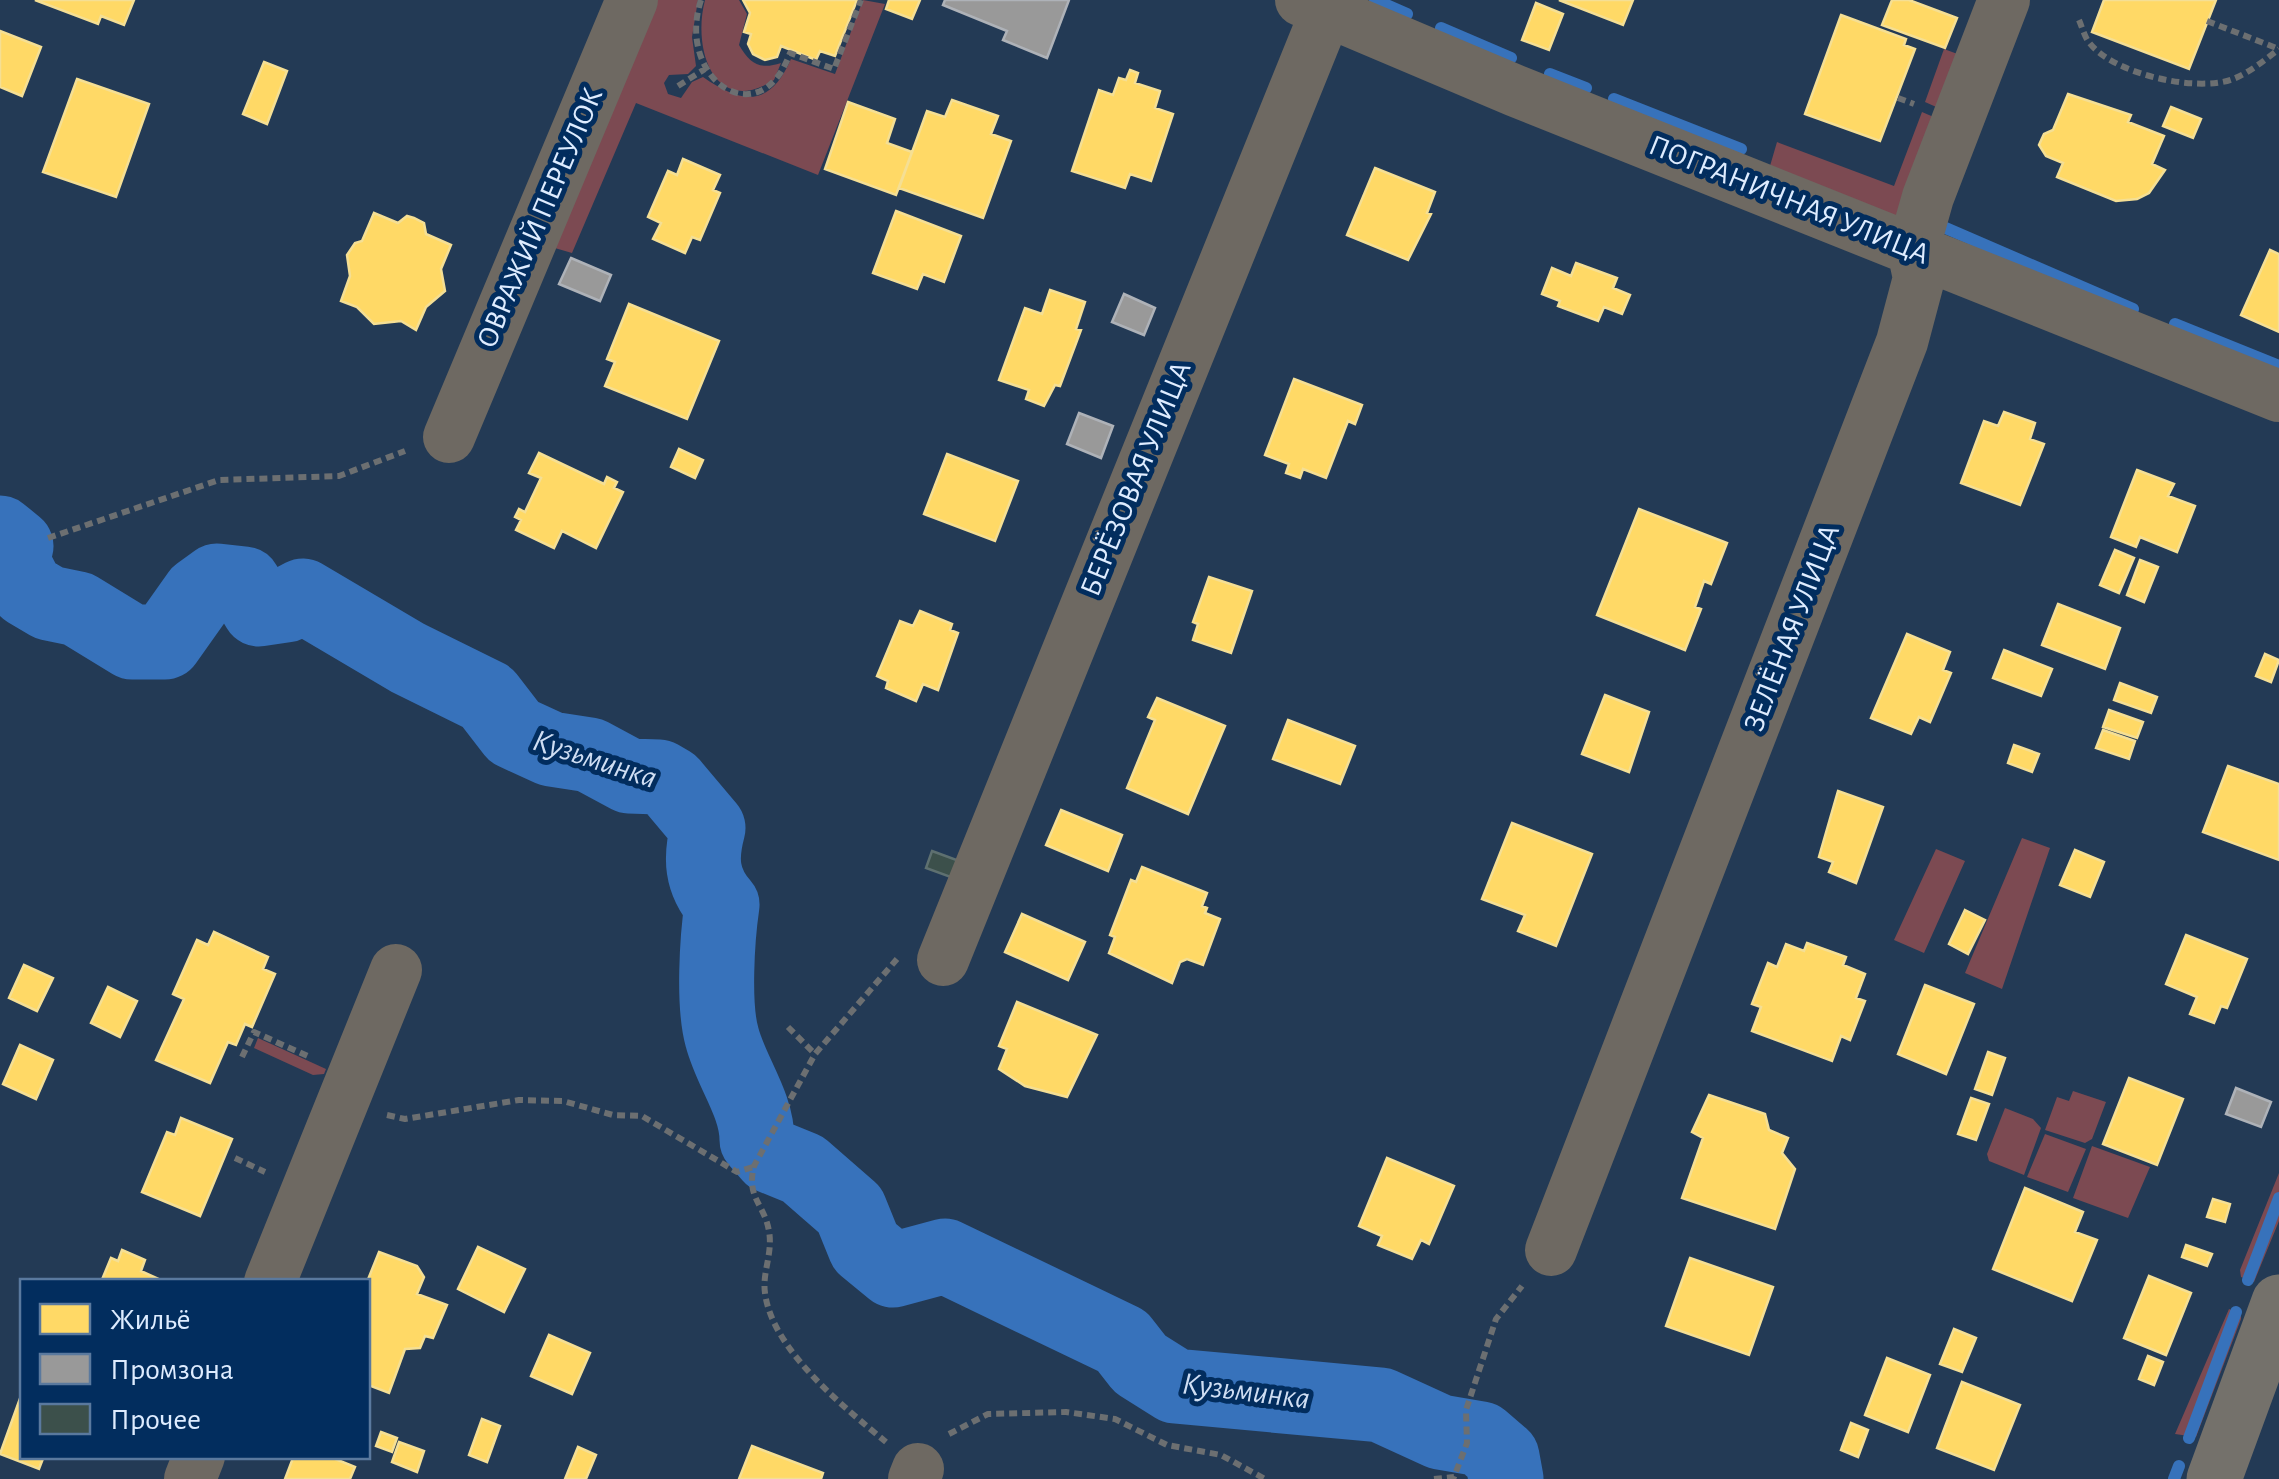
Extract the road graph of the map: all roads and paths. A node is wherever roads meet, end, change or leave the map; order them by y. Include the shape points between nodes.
1 (632, 0) edge
2 (702, 0) edge
3 (861, 0) edge
4 (2004, 0) edge
5 (1320, 4) edge
6 (2078, 20) dead end
7 (2208, 21) dead end
8 (2279, 49) edge
9 (704, 69) junction
10 (678, 86) dead end
11 (1913, 250) junction
12 (2279, 396) edge
13 (449, 437) joint
14 (48, 538) dead end
15 (943, 960) joint
16 (396, 970) dead end
17 (788, 1027) dead end
18 (816, 1054) junction
19 (242, 1057) dead end
20 (318, 1060) dead end
21 (340, 1108) junction
22 (235, 1158) dead end
23 (754, 1166) junction
24 (276, 1177) dead end
25 (1550, 1250) joint
26 (271, 1279) edge
27 (2279, 1302) edge
28 (916, 1474) edge
29 (1264, 1479) edge
30 (1434, 1479) edge
31 (2214, 1479) edge

1 - 13 street, ОВРАЖИЙ ПЕРЕУЛОК
2 - 9 path via 696,46
3 - 9 path via 834,69 790,53 778,81 767,91 748,93 719,84
4 - 11 street, ЗЕЛЁНАЯ УЛИЦА
5 - 11 street, ПОГРАНИЧНАЯ УЛИЦА
5 - 15 street, БЕРЁЗОВАЯ УЛИЦА
6 - 8 path via 2108,59 2197,85 2233,79
7 - 8 path
9 - 10 path
11 - 12 street, ПОГРАНИЧНАЯ УЛИЦА
11 - 25 street, ЗЕЛЁНАЯ УЛИЦА via 1919,278 1902,342
13 - 14 path via 339,476 219,480
15 - 18 path via 898,958
16 - 21 street
17 - 18 path
18 - 23 path
19 - 20 path via 254,1032
21 - 23 path via 406,1119 519,1100 562,1101 642,1116 737,1172
21 - 26 street
22 - 24 path
23 - 28 path via 749,1186 769,1229 765,1298 786,1339 824,1390
25 - 30 path via 1496,1319 1466,1410 1467,1444 1454,1477
27 - 31 main road
28 - 29 path via 924,1447 988,1414 1066,1412 1115,1419 1167,1444 1222,1454

